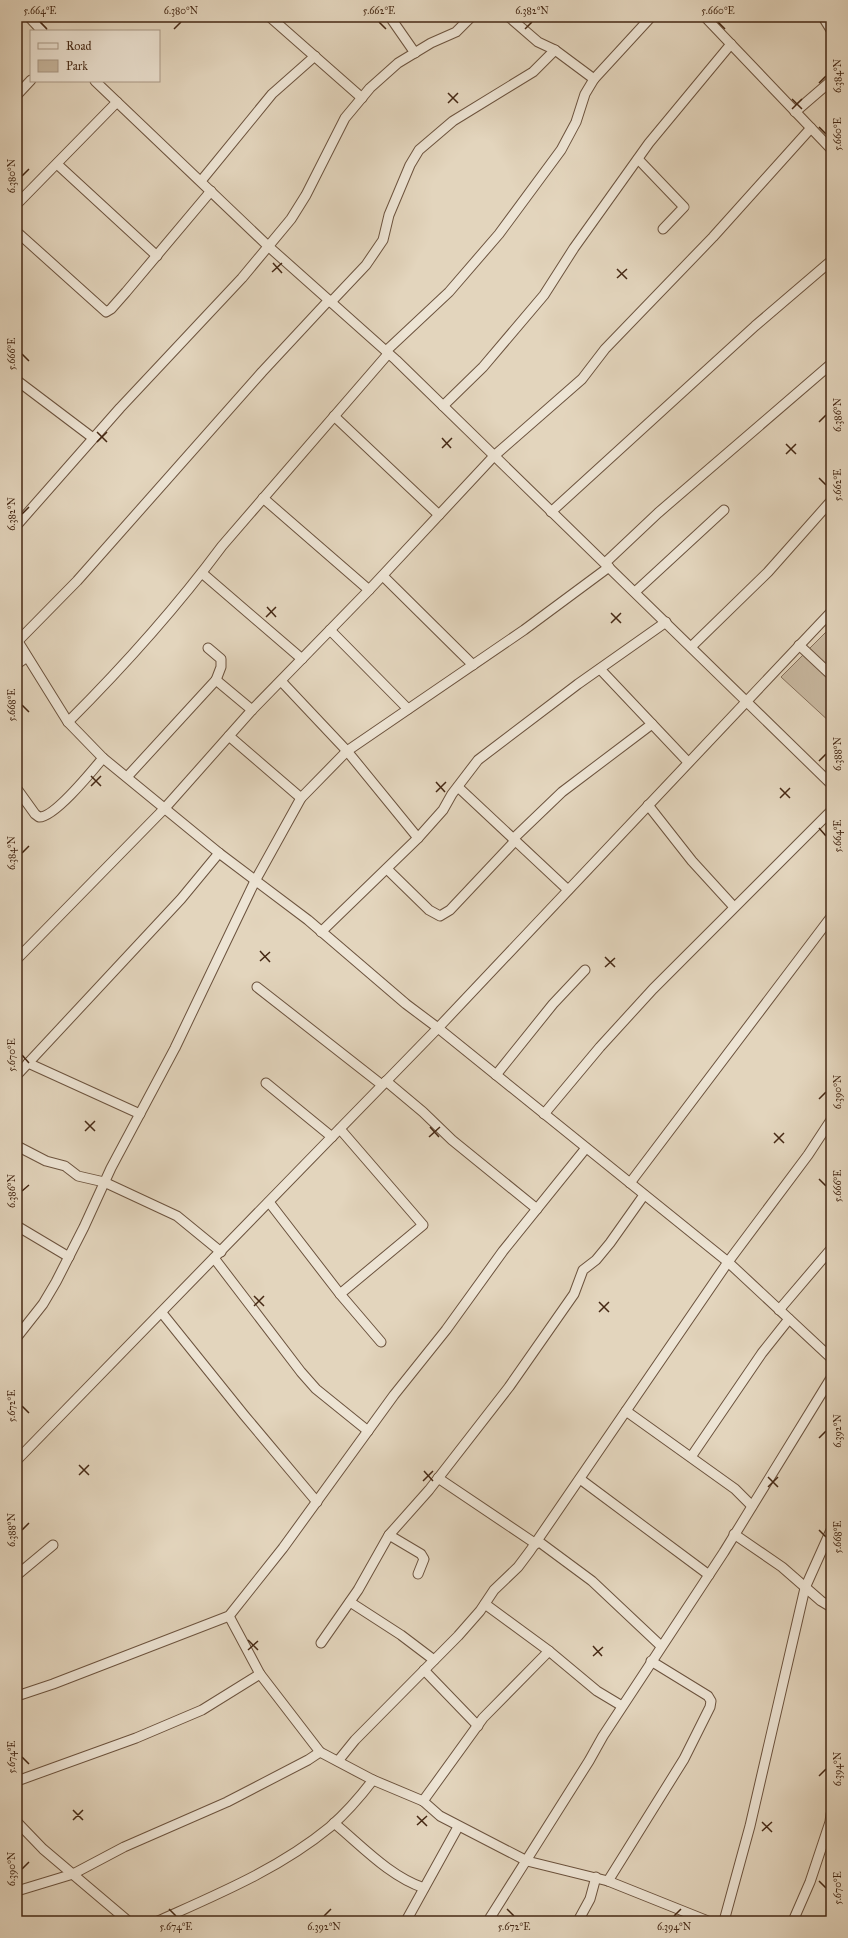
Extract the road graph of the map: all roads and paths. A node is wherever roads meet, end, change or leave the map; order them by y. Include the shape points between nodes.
1 (29, 17) edge
2 (270, 17) edge
3 (390, 17) edge
4 (471, 17) edge
5 (509, 17) edge
6 (651, 17) edge
7 (705, 17) edge
8 (827, 19) edge
9 (41, 30) edge
10 (831, 30) edge
11 (731, 44) junction
12 (556, 50) junction
13 (415, 53) junction
14 (314, 56) junction
15 (594, 79) junction
16 (30, 81) edge
17 (831, 81) edge
18 (96, 82) edge
19 (17, 95) edge
20 (362, 98) junction
21 (117, 102) junction
22 (795, 112) junction
23 (811, 128) junction
24 (831, 149) edge
25 (638, 159) junction
26 (57, 164) junction
27 (201, 181) junction
28 (211, 191) junction
29 (17, 204) edge
30 (663, 229) dead end
31 (17, 232) edge
32 (268, 246) junction
33 (157, 256) junction
34 (831, 260) edge
35 (330, 301) junction
36 (387, 352) junction
37 (831, 364) edge
38 (19, 382) dead end
39 (443, 406) junction
40 (334, 416) junction
41 (93, 438) junction
42 (494, 456) junction
43 (263, 498) junction
44 (831, 501) edge
45 (724, 510) dead end
46 (551, 512) junction
47 (439, 515) junction
48 (17, 525) edge
49 (607, 565) junction
50 (202, 573) junction
51 (383, 576) junction
52 (369, 590) junction
53 (635, 592) junction
54 (831, 612) edge
55 (666, 622) junction
56 (330, 630) junction
57 (17, 640) edge
58 (799, 645) junction
59 (692, 647) junction
60 (208, 648) dead end
61 (26, 657) junction
62 (302, 659) junction
63 (17, 664) edge
64 (473, 665) junction
65 (600, 669) junction
66 (831, 675) edge
67 (216, 680) junction
68 (281, 681) junction
69 (746, 701) junction
70 (408, 709) junction
71 (252, 710) junction
72 (68, 722) junction
73 (652, 724) junction
74 (229, 736) junction
75 (348, 751) junction
76 (104, 758) junction
77 (688, 762) junction
78 (126, 777) junction
79 (831, 784) edge
80 (458, 786) junction
81 (17, 789) edge
82 (301, 798) junction
83 (648, 805) junction
84 (165, 808) junction
85 (831, 811) edge
86 (418, 838) junction
87 (514, 840) junction
88 (219, 854) junction
89 (387, 869) junction
90 (255, 881) junction
91 (568, 890) junction
92 (734, 907) junction
93 (831, 917) edge
94 (321, 932) junction
95 (17, 959) edge
96 (586, 970) dead end
97 (257, 987) dead end
98 (438, 1028) junction
99 (28, 1064) junction
100 (17, 1075) edge
101 (496, 1075) junction
102 (266, 1083) dead end
103 (384, 1083) junction
104 (140, 1114) junction
105 (544, 1114) junction
106 (831, 1120) edge
107 (340, 1129) junction
108 (332, 1137) junction
109 (17, 1146) edge
110 (586, 1148) junction
111 (104, 1182) junction
112 (630, 1183) junction
113 (644, 1194) junction
114 (269, 1202) junction
115 (537, 1209) junction
116 (17, 1226) edge
117 (831, 1249) edge
118 (218, 1255) junction
119 (69, 1257) junction
120 (728, 1262) junction
121 (340, 1294) junction
122 (779, 1310) junction
123 (162, 1313) junction
124 (789, 1319) junction
125 (17, 1337) edge
126 (380, 1342) dead end
127 (831, 1358) edge
128 (831, 1378) edge
129 (626, 1411) junction
130 (368, 1430) junction
131 (691, 1457) junction
132 (17, 1460) edge
133 (438, 1478) junction
134 (580, 1479) junction
135 (317, 1502) junction
136 (752, 1506) junction
137 (831, 1530) edge
138 (734, 1534) junction
139 (389, 1535) junction
140 (537, 1542) junction
141 (53, 1545) dead end
142 (418, 1574) dead end
143 (17, 1575) edge
144 (708, 1575) junction
145 (805, 1588) junction
146 (350, 1602) junction
147 (484, 1604) junction
148 (831, 1607) edge
149 (229, 1616) junction
150 (321, 1643) dead end
151 (661, 1646) junction
152 (549, 1651) junction
153 (434, 1660) junction
154 (651, 1661) junction
155 (424, 1670) junction
156 (260, 1674) junction
157 (17, 1696) edge
158 (622, 1706) junction
159 (478, 1726) junction
160 (320, 1752) junction
161 (338, 1761) junction
162 (373, 1780) junction
163 (17, 1781) edge
164 (423, 1801) junction
165 (831, 1814) edge
166 (17, 1822) edge
167 (334, 1823) junction
168 (458, 1826) junction
169 (527, 1861) junction
170 (73, 1874) junction
171 (596, 1877) junction
172 (608, 1881) junction
173 (424, 1888) junction
174 (17, 1891) edge
175 (128, 1921) edge
176 (158, 1921) edge
177 (406, 1921) edge
178 (488, 1921) edge
179 (578, 1921) edge
180 (708, 1921) edge
181 (724, 1921) edge
182 (793, 1921) edge

1 - 9 street
2 - 14 street
3 - 13 street
4 - 13 street via 456,32
5 - 12 street via 538,42
6 - 15 street
7 - 11 street
8 - 10 street
11 - 22 street
11 - 25 street
12 - 15 street
12 - 35 street via 534,72 453,121 419,150 389,215 383,240 366,265
13 - 20 street via 398,63
14 - 20 street
14 - 27 street via 272,94
15 - 36 street via 561,150 536,186 449,292
16 - 19 street
17 - 22 street
18 - 21 street
20 - 32 street via 345,118 291,219
21 - 26 street
21 - 27 street
22 - 23 street
23 - 24 street
23 - 42 street via 605,349 582,379
25 - 30 street via 684,207
25 - 39 street via 574,248 544,295 483,367
26 - 29 street
26 - 33 street
27 - 28 street
28 - 32 street
28 - 33 street
31 - 33 street via 106,312
32 - 35 street
32 - 41 street via 242,278
34 - 46 street
35 - 36 street
35 - 57 street via 251,383 77,581
36 - 39 street
36 - 40 street
37 - 49 street via 658,513
38 - 41 street
39 - 42 street
40 - 43 street
40 - 47 street
41 - 48 street
42 - 46 street
42 - 47 street
43 - 50 street
43 - 52 street
44 - 59 street via 768,572
45 - 53 street
46 - 49 street
47 - 51 street
49 - 53 street
49 - 64 street
50 - 62 street
50 - 72 street via 119,669
51 - 52 street
51 - 64 street
52 - 56 street
53 - 55 street
54 - 58 street
55 - 59 street
55 - 65 street
56 - 62 street
56 - 70 street
57 - 61 street
58 - 66 street
58 - 69 street
59 - 69 street
60 - 67 street via 221,659
61 - 63 street
61 - 72 street
62 - 68 street
64 - 70 street
65 - 73 street
65 - 80 street via 478,760
67 - 71 street
67 - 78 street
68 - 71 street
68 - 75 street
69 - 77 street
69 - 79 street
70 - 75 street
71 - 74 street
72 - 76 street
73 - 77 street
73 - 87 street via 562,792
74 - 82 street
74 - 84 street
75 - 82 street
75 - 86 street
76 - 78 street
76 - 81 street via 71,794 45,817 35,814
77 - 83 street
78 - 84 street
80 - 86 street via 443,810
80 - 87 street
82 - 90 street
83 - 91 street
83 - 92 street via 692,861
84 - 88 street
84 - 95 street
85 - 92 street
86 - 89 street
87 - 89 street via 450,910 440,916 429,910
87 - 91 street
88 - 90 street
88 - 99 street via 181,899
89 - 94 street
90 - 94 street
90 - 104 street via 175,1048
91 - 98 street
92 - 105 street via 647,995
93 - 112 street
94 - 98 street
96 - 101 street via 553,1004
97 - 103 street
98 - 101 street
98 - 103 street
99 - 100 street
99 - 104 street
101 - 105 street
102 - 108 street
103 - 107 street
103 - 115 street via 423,1112 452,1140
104 - 111 street
105 - 110 street
106 - 120 street
107 - 108 street
107 - 121 street via 423,1225
108 - 114 street
109 - 111 street via 46,1161 65,1166 78,1176
110 - 112 street
110 - 115 street
111 - 118 street via 177,1216
111 - 119 street
112 - 113 street
113 - 120 street
113 - 133 street via 610,1243 596,1260 583,1270 574,1294 510,1387
114 - 118 street
114 - 121 street
115 - 130 street
116 - 119 street
117 - 122 street
118 - 123 street
118 - 130 street via 311,1383
119 - 125 street via 43,1304
120 - 122 street
120 - 129 street
121 - 126 street
122 - 124 street
123 - 132 street
123 - 135 street
124 - 127 street
124 - 131 street via 762,1353
128 - 136 street
129 - 131 street
129 - 134 street
130 - 135 street
131 - 136 street via 735,1489
133 - 139 street
133 - 140 street
134 - 140 street
134 - 144 street
135 - 149 street
136 - 138 street
137 - 145 street
138 - 144 street
138 - 145 street via 782,1567
139 - 142 street via 421,1554 424,1559
139 - 146 street
140 - 147 street
140 - 151 street via 592,1581
141 - 143 street
144 - 151 street
145 - 148 street
145 - 181 street via 751,1819
146 - 150 street
146 - 153 street
147 - 152 street
147 - 153 street
149 - 156 street
149 - 157 street
151 - 154 street
152 - 158 street via 598,1691
152 - 159 street
153 - 155 street
154 - 158 street
154 - 172 street via 708,1696 711,1701 710,1707 684,1759
155 - 159 street
155 - 161 street via 355,1740
156 - 160 street
156 - 163 street via 202,1710 136,1738
158 - 169 street
159 - 164 street
160 - 161 street
160 - 170 street via 227,1802 124,1847
161 - 162 street
162 - 164 street
162 - 167 street
164 - 168 street via 440,1816
165 - 182 street via 810,1882
166 - 170 street via 43,1849
167 - 173 street via 396,1874
167 - 176 street via 268,1869
168 - 169 street
168 - 173 street
169 - 171 street
169 - 178 street
170 - 174 street
170 - 175 street
171 - 172 street
171 - 179 street via 590,1899
172 - 180 street
173 - 177 street

